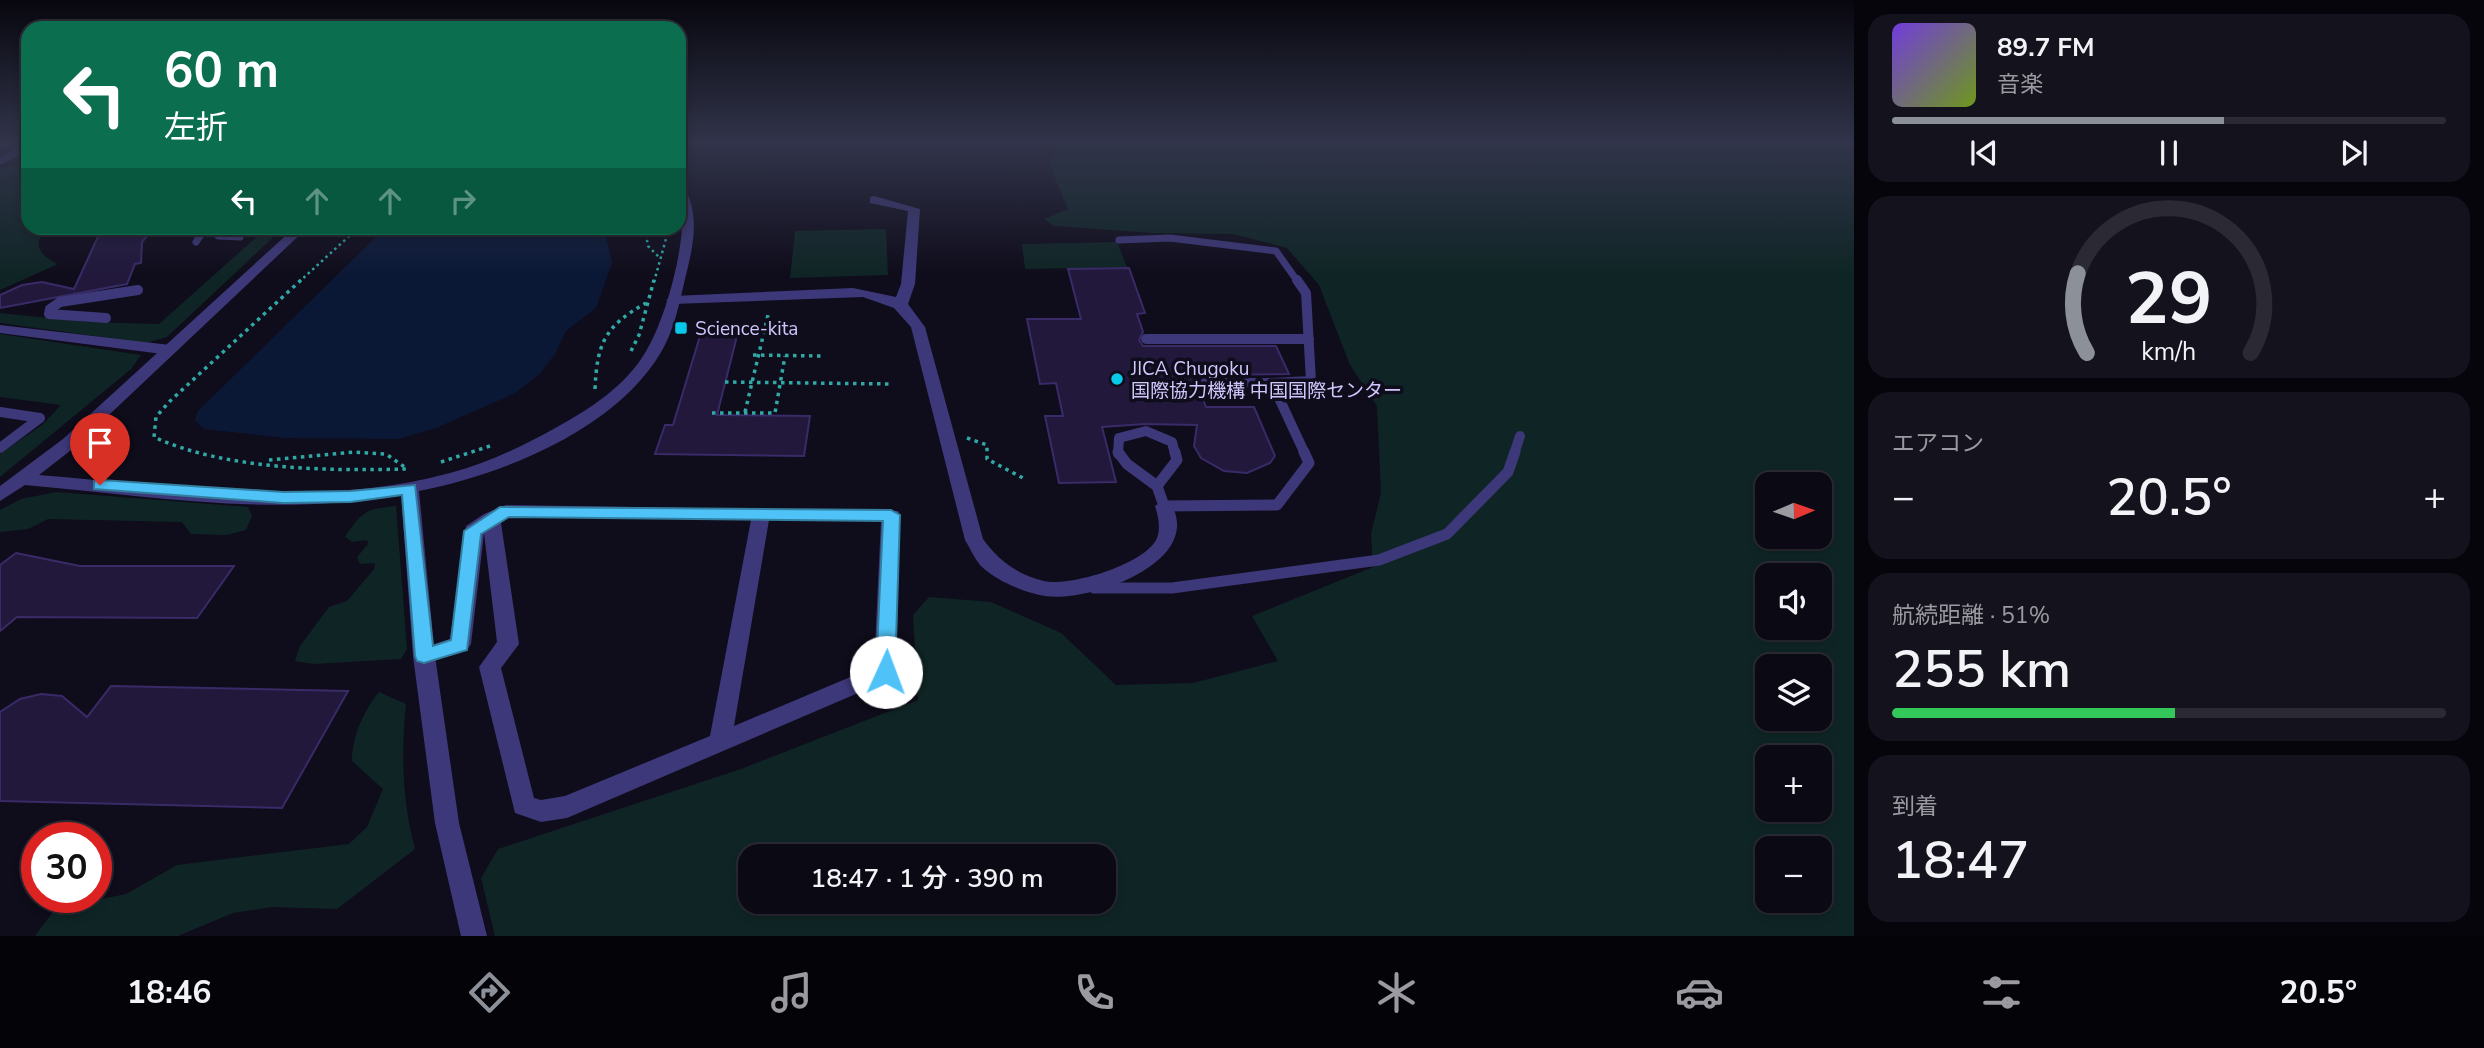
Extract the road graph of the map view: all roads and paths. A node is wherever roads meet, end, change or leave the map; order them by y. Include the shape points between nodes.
1 (874, 200) dead end
2 (686, 203) edge
3 (686, 232) edge
4 (201, 235) edge
5 (217, 235) edge
6 (293, 235) edge
7 (351, 235) edge
8 (646, 235) edge
9 (667, 235) edge
10 (685, 235) edge
11 (240, 237) dead end
12 (1119, 240) dead end
13 (196, 242) dead end
14 (661, 258) junction
15 (138, 290) dead end
16 (673, 300) junction
17 (648, 302) junction
18 (901, 304) junction
19 (769, 309) dead end
20 (106, 318) dead end
21 (0, 329) edge
22 (1146, 339) dead end
23 (1309, 339) junction
24 (170, 350) junction
25 (630, 353) dead end
26 (752, 355) dead end
27 (758, 355) junction
28 (785, 356) junction
29 (821, 356) dead end
30 (725, 382) dead end
31 (601, 383) dead end
32 (752, 383) junction
33 (781, 383) junction
34 (1205, 383) dead end
35 (1272, 383) junction
36 (891, 384) dead end
37 (595, 389) junction
38 (585, 396) dead end
39 (0, 412) edge
40 (712, 414) dead end
41 (744, 414) junction
42 (962, 435) dead end
43 (1520, 436) dead end
44 (495, 444) dead end
45 (0, 448) edge
46 (263, 460) junction
47 (432, 465) dead end
48 (1023, 478) dead end
49 (22, 480) junction
50 (1157, 486) junction
51 (410, 489) junction
52 (0, 495) edge
53 (1164, 506) junction
54 (761, 514) junction
55 (491, 518) junction
56 (1088, 587) junction
57 (424, 656) junction
58 (720, 743) junction
59 (474, 936) edge

1 - 18 street via 914,209 908,284
2 - 3 street via 690,211
4 - 13 lane
5 - 11 lane
6 - 24 street
7 - 46 path via 156,417 154,438 165,445
8 - 14 path via 648,246
9 - 14 path
10 - 16 street
12 - 23 lane via 1170,238 1276,251 1306,293
14 - 17 path
15 - 20 lane via 60,302 49,314
16 - 18 street via 853,292
16 - 51 street via 656,351 617,396 569,429 508,459
17 - 25 path
17 - 37 path via 622,315 604,333 596,359
18 - 56 street via 918,327 974,540 989,562 1016,579 1046,589
19 - 27 path
21 - 24 street
22 - 23 lane
23 - 35 lane via 1311,381
24 - 49 street
26 - 27 path
27 - 28 path
27 - 32 path
28 - 29 path
28 - 33 path
30 - 32 path
31 - 37 path
32 - 33 path
32 - 41 path
33 - 36 path
33 - 41 path via 775,413
34 - 35 lane
35 - 53 lane via 1309,463 1277,505
37 - 38 path
39 - 45 lane via 40,418
40 - 41 path
42 - 48 path via 986,445 987,459
43 - 56 lane via 1508,472 1447,534 1379,560 1172,588
44 - 47 path
46 - 46 path via 354,452 386,454 408,469 354,471
49 - 51 street via 283,498 351,497
49 - 52 street
50 - 50 lane via 1177,460 1172,442 1154,432 1127,433 1119,438 1118,454
50 - 53 lane
51 - 57 street
53 - 56 street via 1167,537 1159,551
54 - 55 street via 506,511
54 - 58 street
54 - 58 street via 891,515 886,672
55 - 57 street via 472,531 460,644
55 - 58 street via 508,644 490,667 524,805 541,811 566,807
57 - 59 street via 447,823

